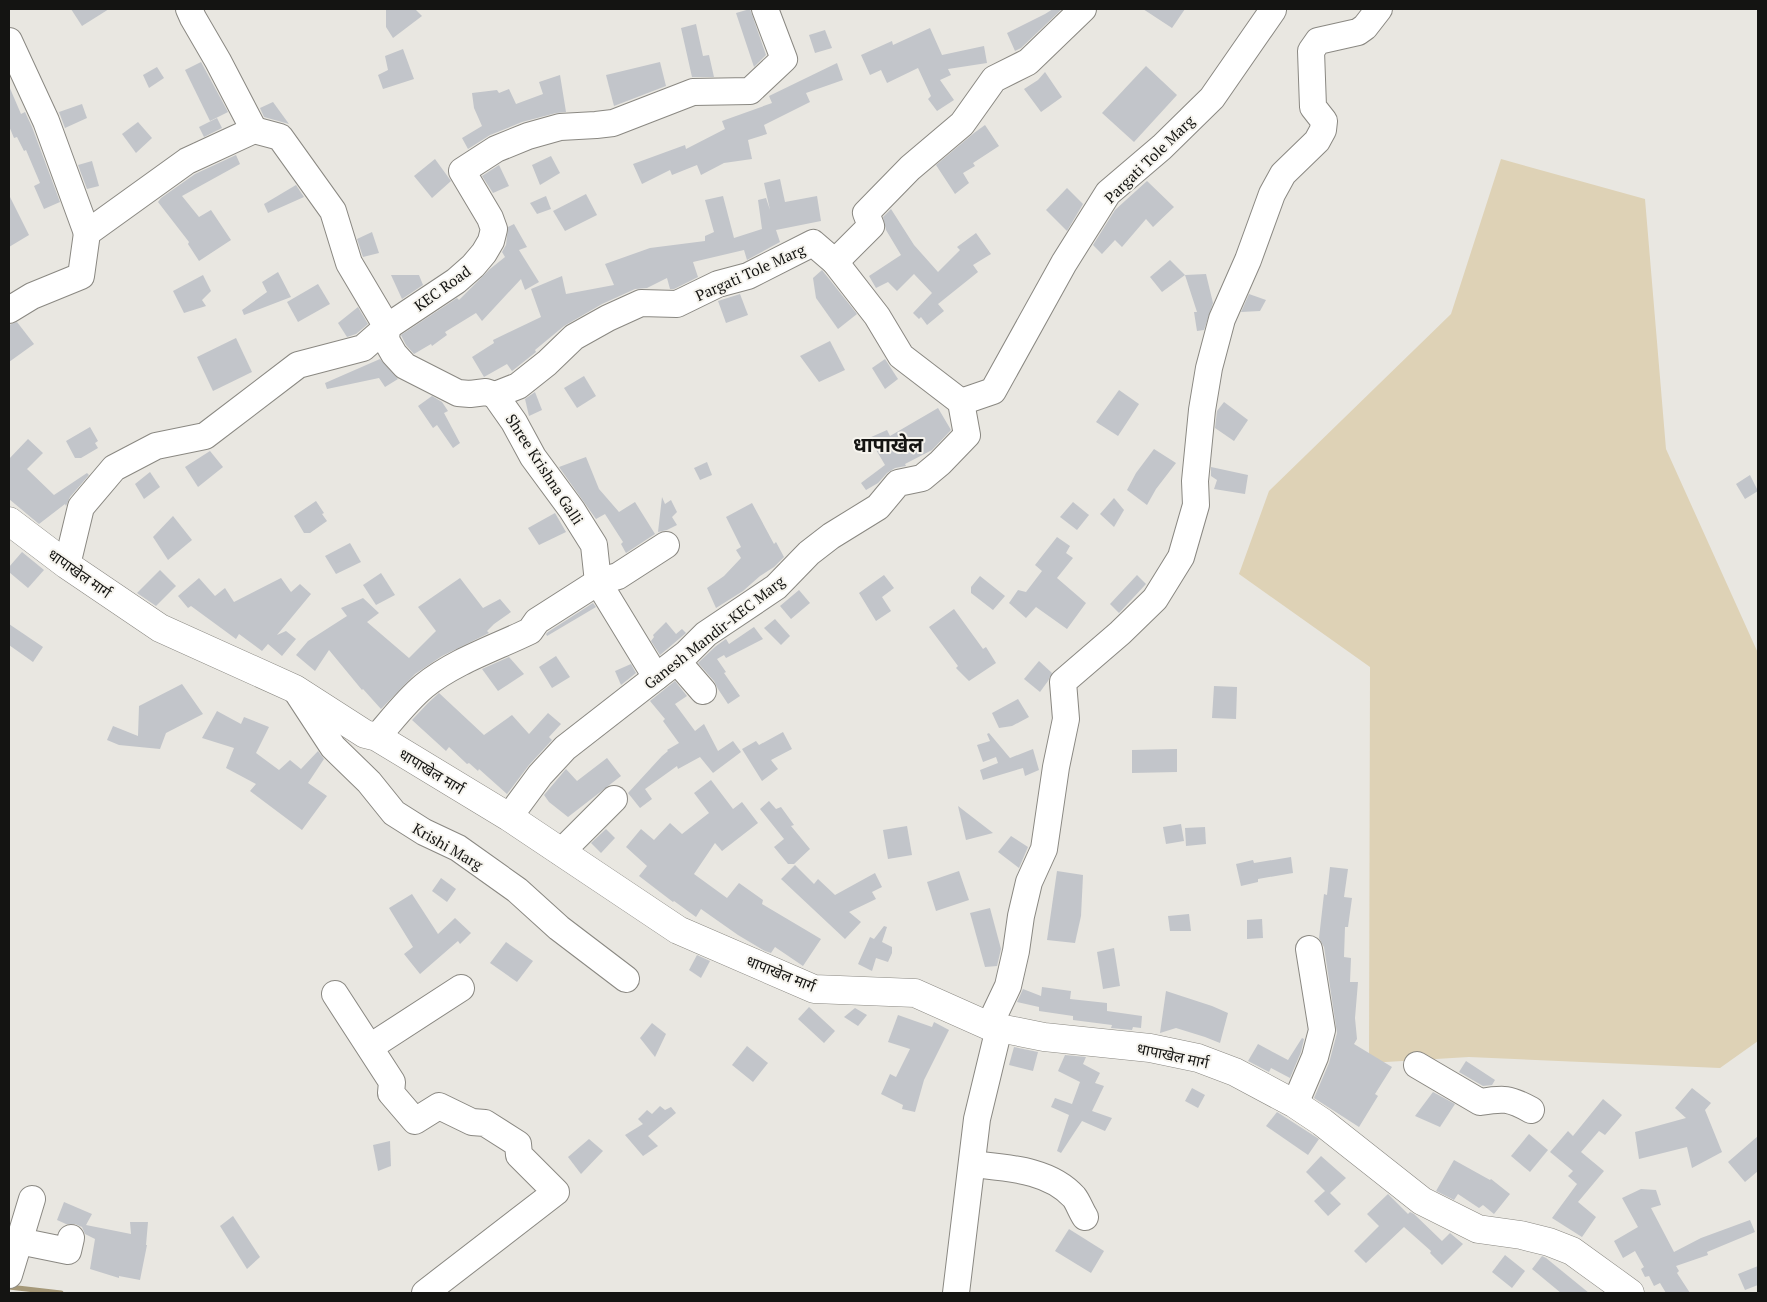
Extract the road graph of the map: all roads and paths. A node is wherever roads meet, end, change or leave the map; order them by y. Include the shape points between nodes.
1 (189, 9) edge
2 (765, 9) edge
3 (1083, 9) edge
4 (1272, 9) edge
5 (1379, 9) edge
6 (9, 41) edge
7 (254, 130) junction
8 (87, 233) junction
9 (835, 262) junction
10 (9, 310) edge
11 (387, 327) junction
12 (495, 395) junction
13 (961, 402) junction
14 (9, 521) edge
15 (666, 545) dead end
16 (67, 565) junction
17 (598, 582) junction
18 (677, 660) junction
19 (656, 676) junction
20 (295, 689) junction
21 (702, 691) dead end
22 (378, 737) junction
23 (614, 799) dead end
24 (509, 817) junction
25 (561, 852) junction
26 (1309, 949) dead end
27 (626, 980) dead end
28 (461, 988) dead end
29 (335, 994) dead end
30 (994, 1027) junction
31 (370, 1048) junction
32 (1417, 1065) dead end
33 (1295, 1104) junction
34 (1531, 1110) dead end
35 (972, 1164) junction
36 (32, 1198) dead end
37 (1084, 1217) dead end
38 (71, 1238) dead end
39 (19, 1241) junction
40 (9, 1276) edge
41 (437, 1289) edge
42 (956, 1293) edge
43 (1630, 1293) edge

1 - 7 street
2 - 11 street, KEC Road via 784,58 750,91 693,92 613,123 560,126 496,149 462,170 490,218 494,229 491,241 473,266 456,281
3 - 9 street via 1028,62 994,79 962,124 910,168 866,213 871,226
4 - 13 street, Pargati Tole Marg via 1212,98 1108,193 1064,263 993,391
5 - 30 street via 1358,32 1318,41 1311,51 1314,107 1324,122 1323,130 1317,141 1283,174 1272,194 1222,319 1202,410 1194,481 1196,505 1181,557 1155,599 1063,682 1066,719 1044,849 1029,882 1008,986
6 - 8 street via 46,121
7 - 8 street via 187,160
7 - 11 street, Pargati Tole Marg via 280,137 333,211 349,264
8 - 10 street via 81,276 32,296
9 - 12 street, Pargati Tole Marg via 814,243 748,276 718,284 677,304 641,303 574,336 518,386
9 - 13 street via 877,316 901,356
11 - 12 street, Pargati Tole Marg via 386,340 405,366 458,393 486,392
11 - 16 street, KEC Road via 363,348 298,365 205,436 156,446 114,468 81,507
12 - 17 street, Shree Krishna Galli via 594,545
13 - 18 street, Ganesh Mandir-KEC Marg via 967,435 940,463 922,478 898,484 878,507 831,536 776,587 706,634
14 - 16 main road, धापाखेल मार्ग
15 - 17 street via 618,576
16 - 20 main road, धापाखेल मार्ग via 160,628
17 - 19 street, Shree Krishna Galli
17 - 22 street via 537,621 530,631 456,665 424,686
18 - 19 street, Ganesh Mandir-KEC Marg
18 - 21 street
19 - 24 street, Ganesh Mandir-KEC Marg via 565,748
20 - 22 main road, धापाखेल मार्ग via 364,734
20 - 27 street, Krishi Marg via 333,747 369,782 394,814 458,848 517,890 559,928
22 - 24 main road, धापाखेल मार्ग
23 - 25 street
24 - 25 main road, धापाखेल मार्ग
25 - 30 main road, धापाखेल मार्ग via 678,930 814,989 915,993
26 - 33 street via 1322,1030 1315,1058
28 - 31 street
29 - 31 street
30 - 33 main road, धापाखेल मार्ग via 1044,1037 1150,1048 1198,1058 1235,1072
30 - 35 street
31 - 41 street via 392,1082 392,1093 416,1121 439,1106 472,1122 485,1123 518,1144 519,1155 556,1192
32 - 34 street via 1480,1102 1502,1098
33 - 43 main road, धापाखेल मार्ग via 1422,1201 1478,1229 1540,1240 1572,1251
35 - 37 street via 1017,1169 1044,1177 1075,1198
35 - 42 street
36 - 39 street
38 - 39 street via 68,1251
39 - 40 street

